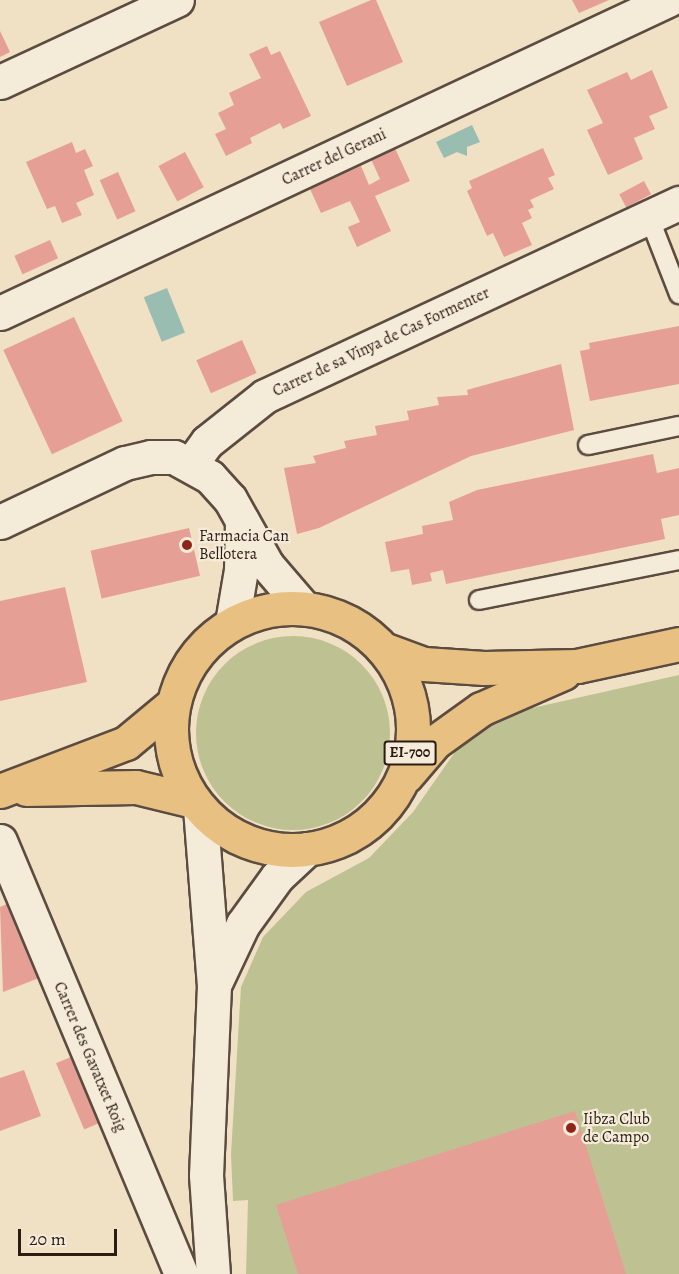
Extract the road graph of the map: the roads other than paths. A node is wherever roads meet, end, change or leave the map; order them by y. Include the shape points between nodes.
1 (177, 0) edge
2 (669, 0) edge
3 (679, 25) edge
4 (0, 82) edge
5 (679, 203) edge
6 (649, 217) junction
7 (679, 294) edge
8 (0, 313) edge
9 (679, 426) edge
10 (588, 445) dead end
11 (191, 464) junction
12 (242, 519) junction
13 (0, 522) edge
14 (679, 560) edge
15 (479, 600) dead end
16 (304, 608) junction
17 (232, 623) junction
18 (679, 644) edge
19 (383, 649) junction
20 (577, 666) junction
21 (173, 704) junction
22 (401, 782) junction
23 (3, 791) edge
24 (197, 805) junction
25 (0, 840) edge
26 (307, 849) junction
27 (214, 986) junction
28 (181, 1274) edge
29 (213, 1274) edge

1 - 4 street
2 - 3 street
2 - 8 street, Carrer del Gerani
5 - 6 street, Carrer de sa Vinya de Cas Formenter
6 - 7 lane
6 - 11 street, Carrer de sa Vinya de Cas Formenter via 265,396 207,442
9 - 10 lane
11 - 12 street via 230,499
11 - 13 street via 151,457 125,463
12 - 16 street via 267,565
12 - 17 street via 241,570
14 - 15 lane
16 - 17 main road, EI-700 via 255,613
16 - 19 main road, EI-700 via 333,615 360,628
17 - 21 main road, EI-700 via 193,657
18 - 20 main road, EI-700
19 - 20 main road, EI-700 via 424,664
19 - 22 main road, EI-700 via 407,689 412,713 413,736
20 - 22 main road, EI-700 via 481,709 435,742
21 - 23 main road, EI-700 via 126,743
21 - 24 main road, EI-700 via 173,755
22 - 26 main road, EI-700 via 384,807 363,827 336,841
23 - 24 main road, EI-700 via 136,787
24 - 26 main road, EI-700 via 222,828 249,842 278,849
24 - 27 street
25 - 28 street, Carrer des Gavatxet Roig
26 - 27 street via 277,878 243,924
27 - 29 street via 206,1174

